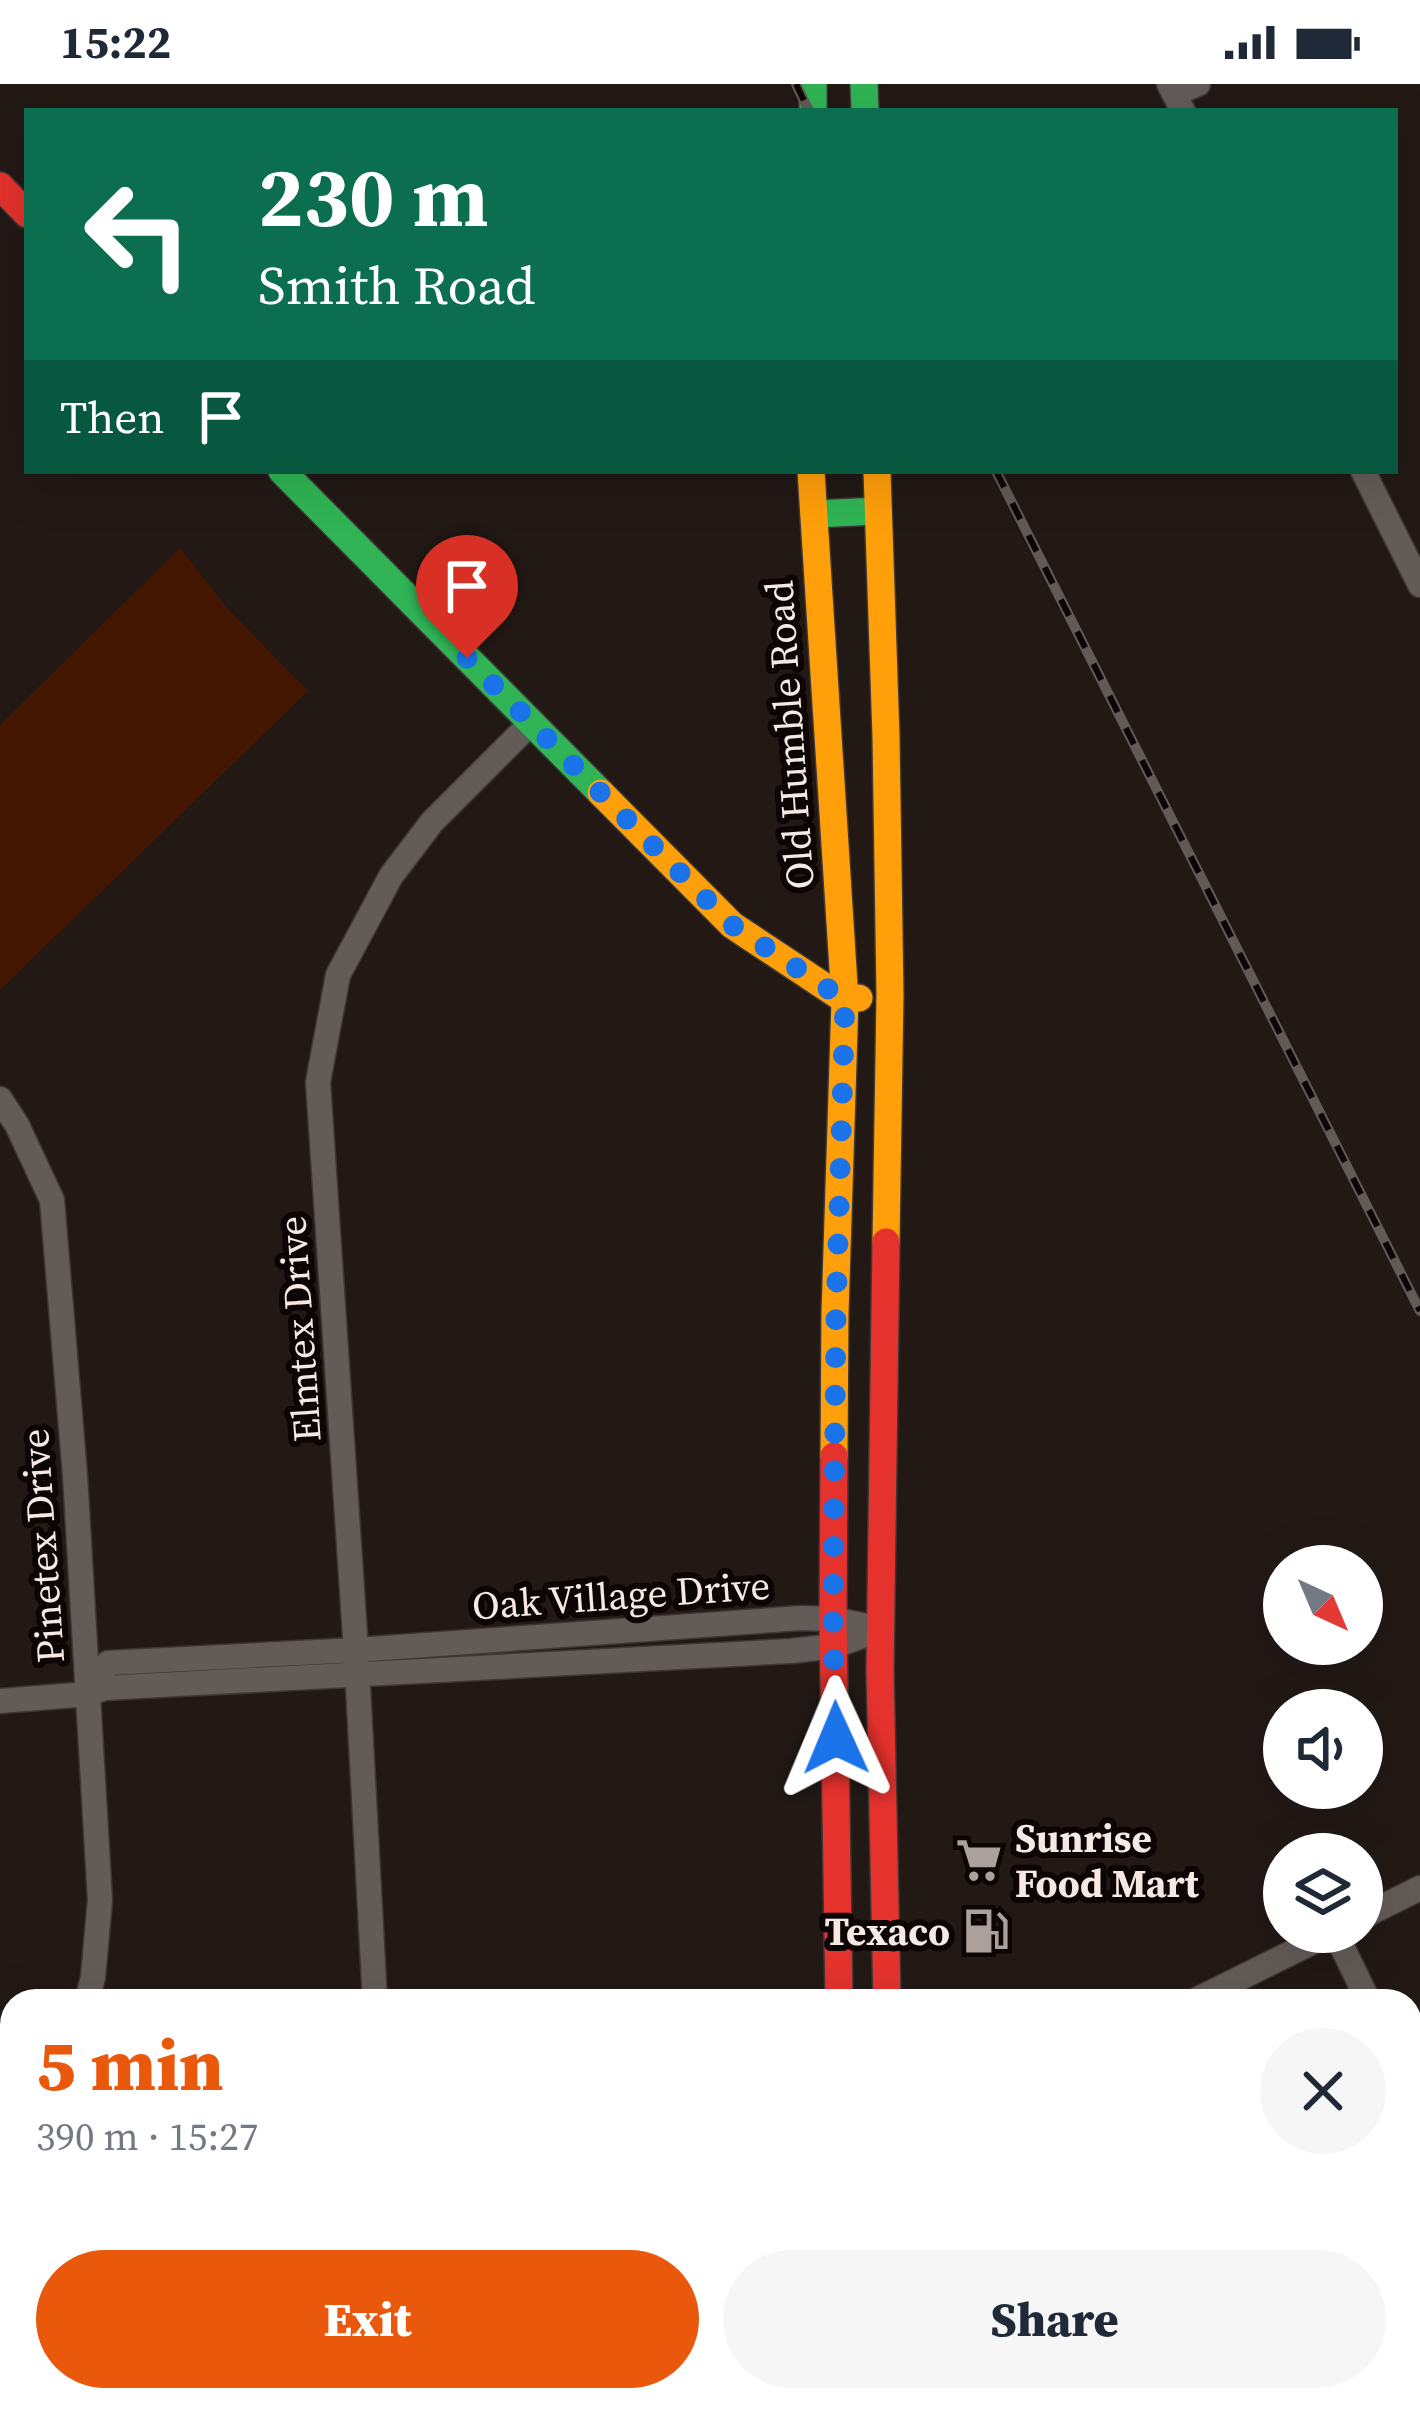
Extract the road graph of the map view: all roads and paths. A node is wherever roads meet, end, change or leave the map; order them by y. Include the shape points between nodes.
1 (0, 186) edge
2 (24, 211) edge
3 (285, 474) edge
4 (811, 474) edge
5 (877, 474) edge
6 (1365, 474) edge
7 (878, 511) junction
8 (814, 514) junction
9 (1414, 559) edge
10 (1420, 584) edge
11 (531, 722) junction
12 (890, 995) junction
13 (845, 1000) junction
14 (0, 1099) edge
15 (836, 1313) junction
16 (884, 1315) junction
17 (881, 1628) junction
18 (834, 1633) junction
19 (357, 1662) junction
20 (88, 1694) junction
21 (0, 1701) edge
22 (1420, 1888) edge
23 (1383, 1906) edge
24 (1291, 1953) edge
25 (1342, 1953) edge
26 (90, 1989) edge
27 (374, 1989) edge
28 (839, 1989) edge
29 (887, 1989) edge
30 (1218, 1989) edge
31 (1355, 1989) edge

1 - 2 main road
3 - 11 main road
4 - 8 main road, Old Humble Road
5 - 7 main road
6 - 9 street
7 - 8 main road
7 - 12 main road
8 - 13 main road, Old Humble Road
9 - 10 street
11 - 13 main road via 732,925
11 - 19 street, Elmtex Drive via 391,876 338,976 318,1082
12 - 13 main road
12 - 16 main road
13 - 15 main road, Old Humble Road
14 - 20 street, Pinetex Drive via 52,1200
15 - 16 main road
15 - 18 main road, Old Humble Road
16 - 17 main road
17 - 18 street, Oak Village Drive
17 - 29 main road
18 - 19 street, Oak Village Drive via 802,1618
18 - 28 main road, Old Humble Road
19 - 20 street, Oak Village Drive via 108,1664
19 - 27 street, Elmtex Drive
20 - 21 street
20 - 26 street, Pinetex Drive via 100,1900
22 - 23 street
24 - 30 street
25 - 31 street

